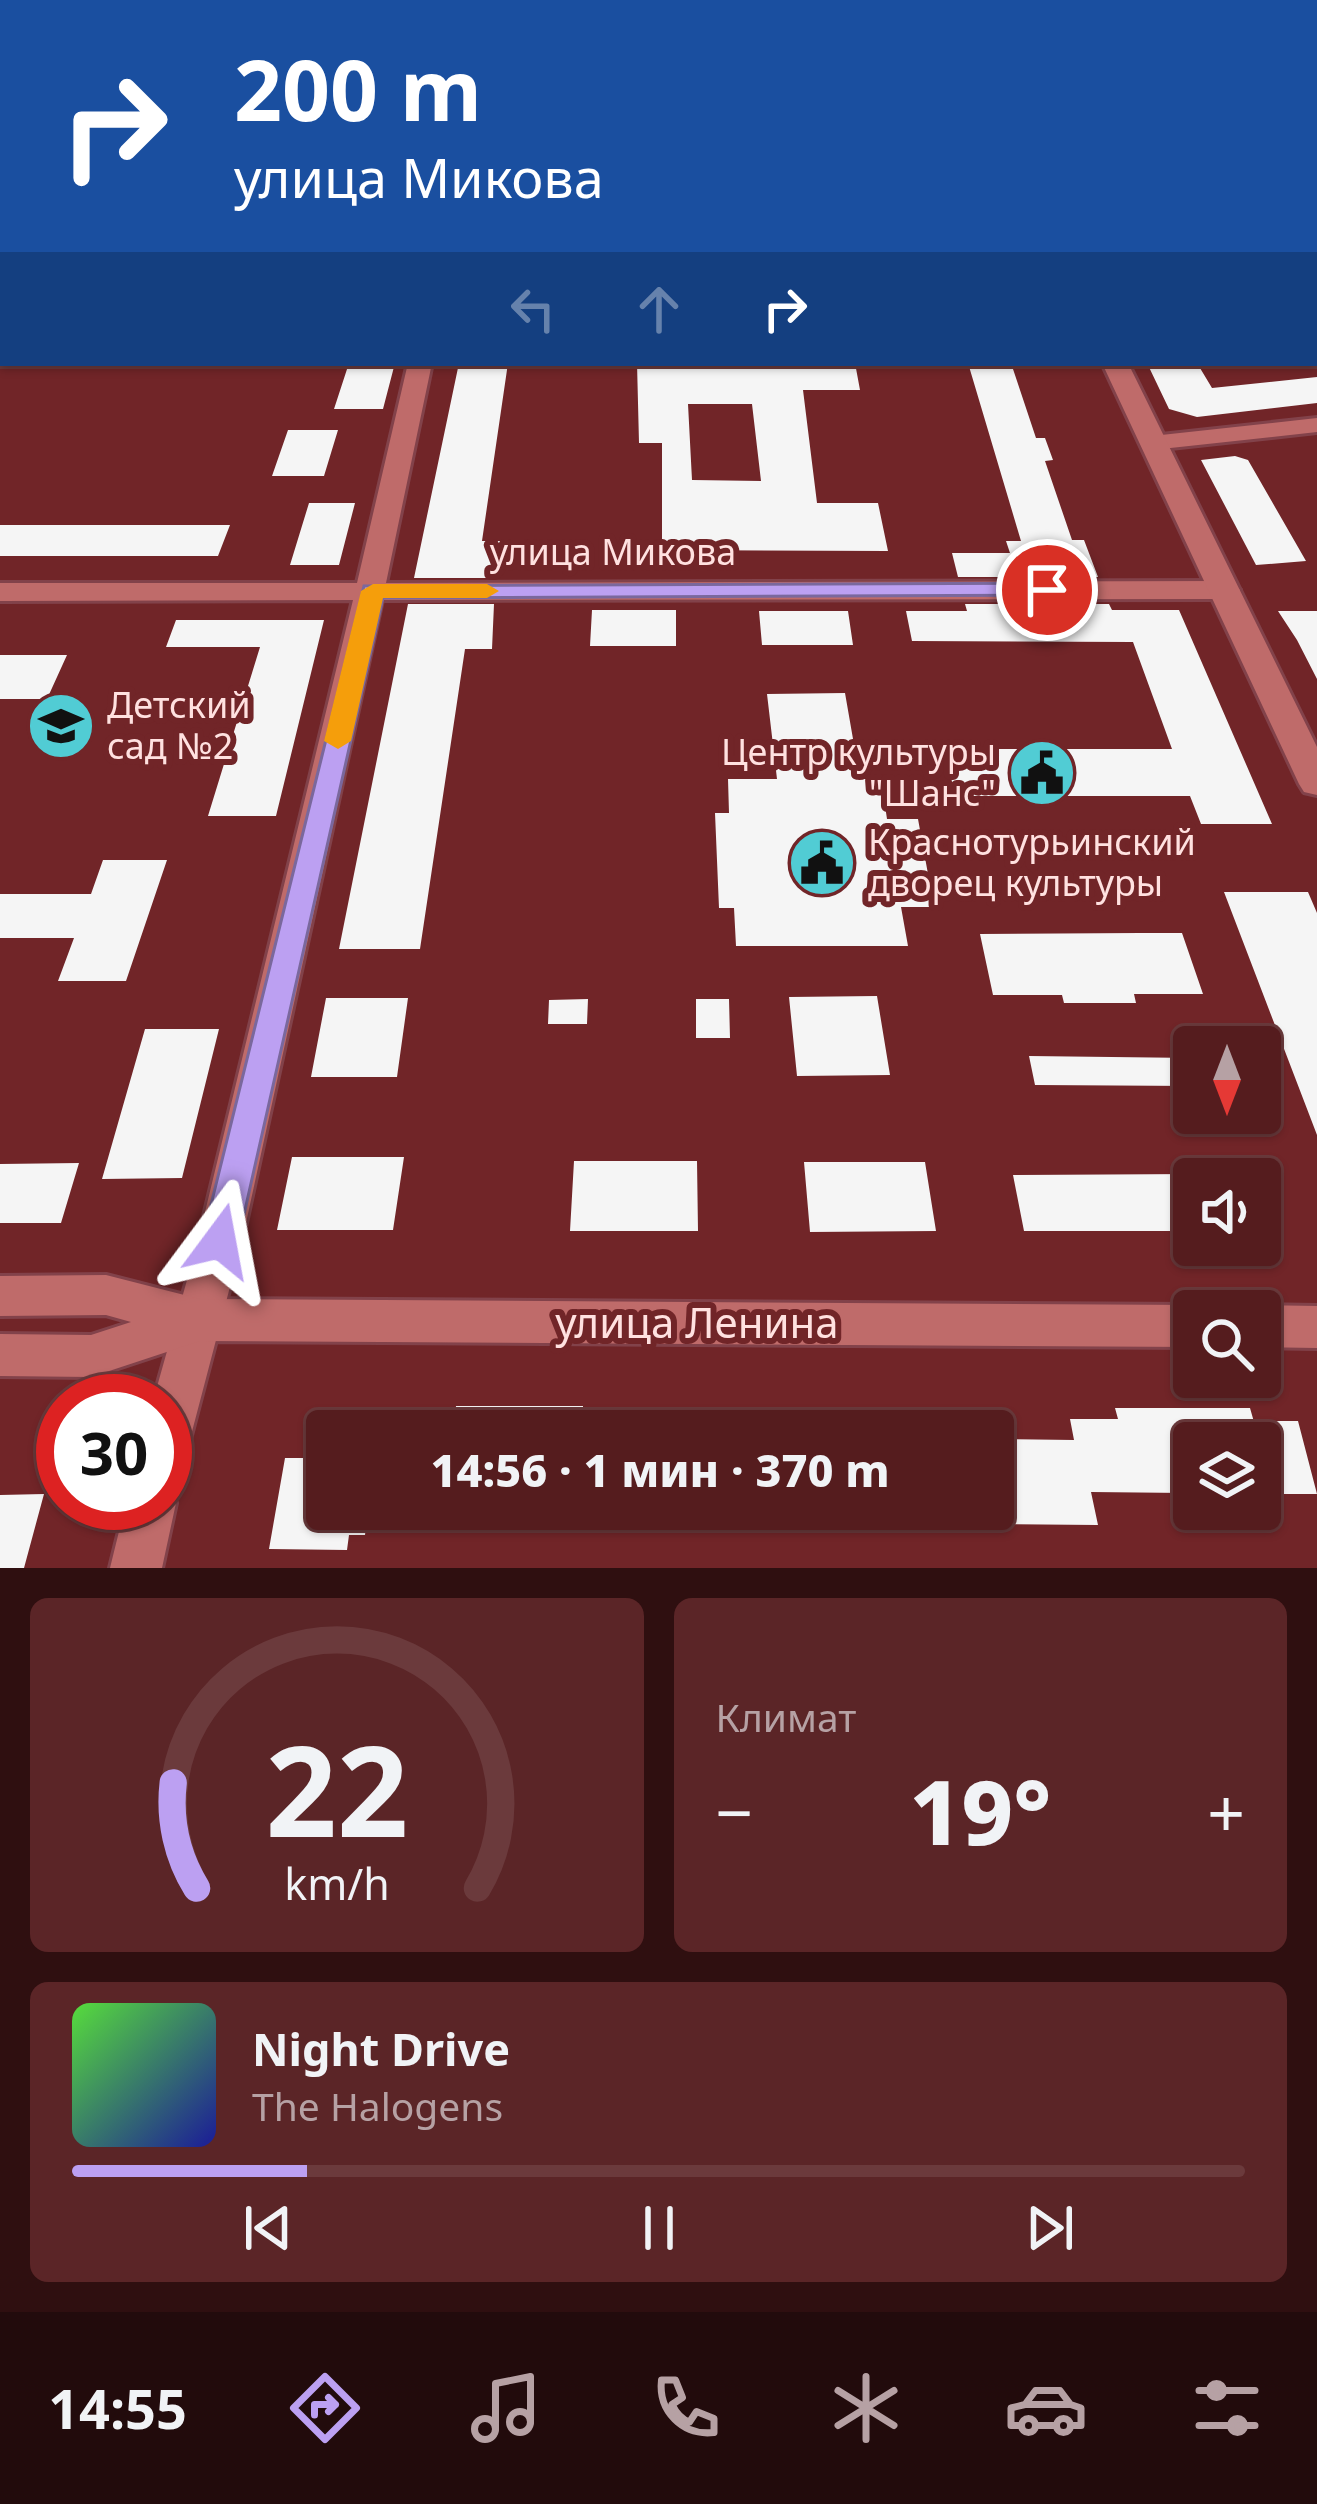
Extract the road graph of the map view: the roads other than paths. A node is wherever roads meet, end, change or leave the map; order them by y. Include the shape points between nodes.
1 (419, 366) edge
2 (1116, 366) edge
3 (1317, 425) edge
4 (1152, 443) junction
5 (1226, 590) junction
6 (373, 591) junction
7 (0, 592) edge
8 (1317, 784) edge
9 (0, 1295) edge
10 (200, 1320) junction
11 (1173, 1326) edge
12 (1281, 1326) edge
13 (1317, 1327) edge
14 (0, 1355) edge
15 (185, 1374) edge
16 (145, 1530) edge
17 (136, 1568) edge

1 - 6 street
2 - 4 street
3 - 4 street
4 - 5 street
5 - 6 street, улица Микова
5 - 8 street
6 - 7 street, улица Микова
6 - 10 street
9 - 10 street, улица Ленина via 106,1295
10 - 11 street, улица Ленина
10 - 14 street, улица Ленина via 91,1356
10 - 15 street
12 - 13 street
16 - 17 street

